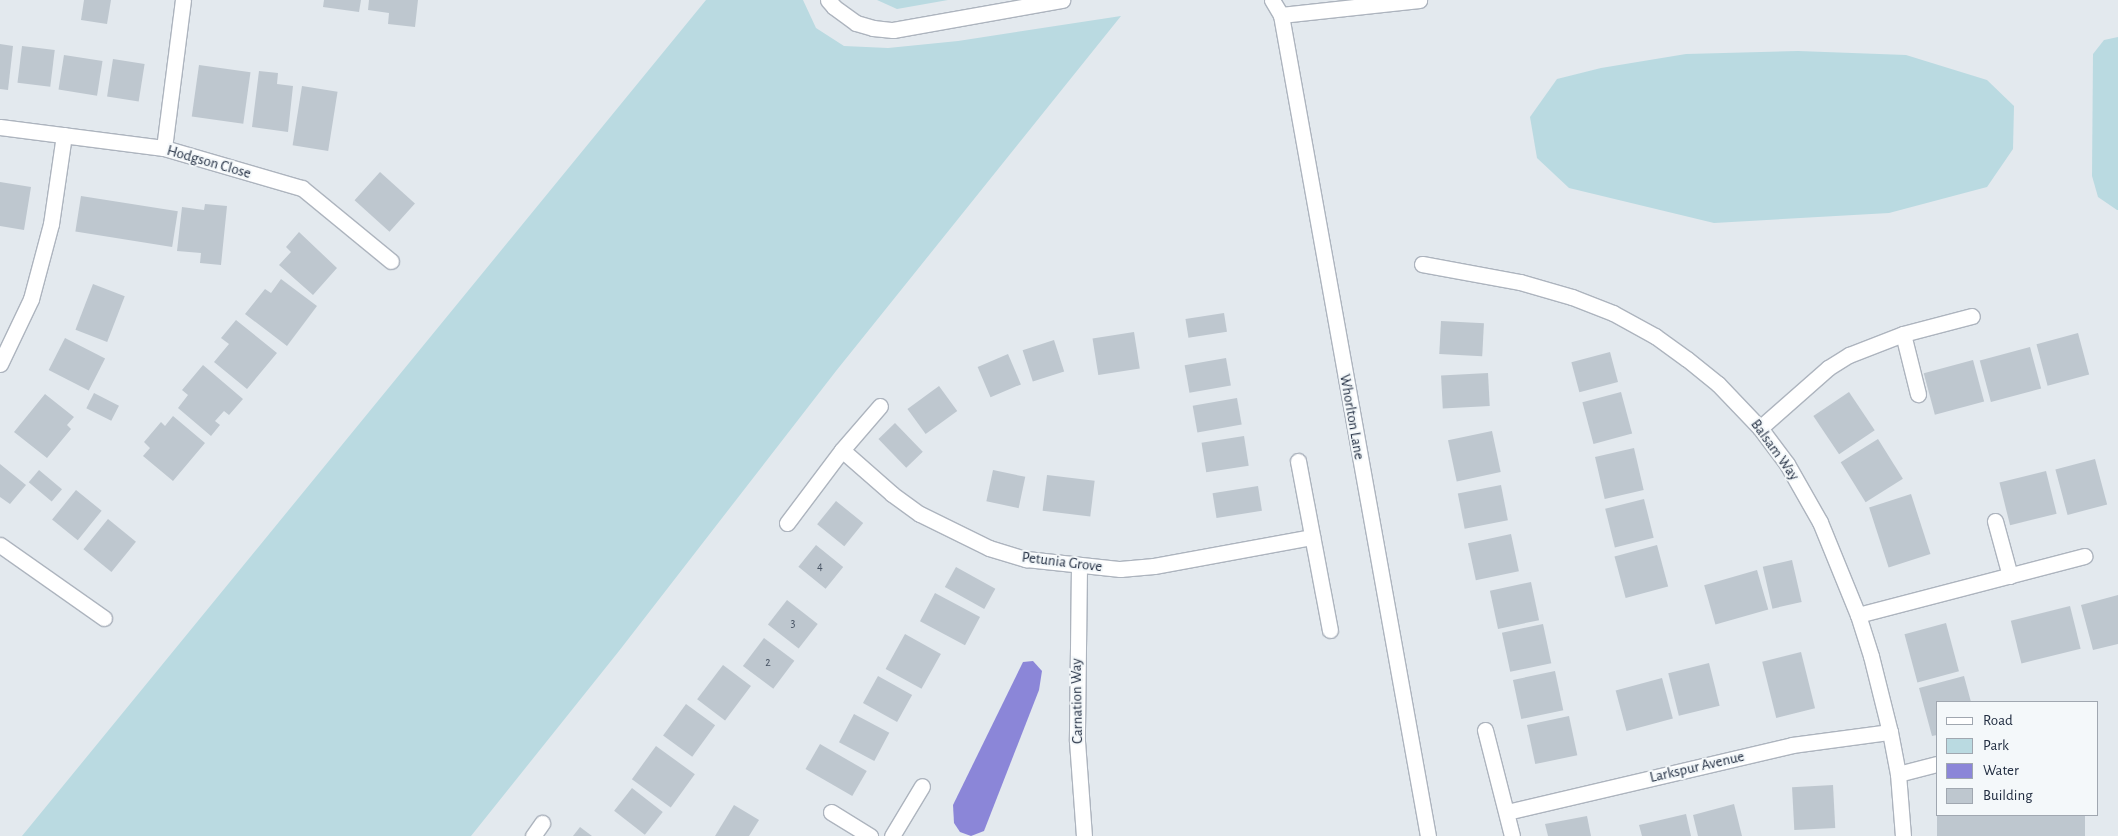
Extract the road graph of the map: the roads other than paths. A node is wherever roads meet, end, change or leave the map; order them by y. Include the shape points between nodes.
1 (183, 0) edge
2 (828, 0) edge
3 (1062, 0) edge
4 (1272, 0) edge
5 (1419, 0) edge
6 (1281, 15) junction
7 (0, 127) edge
8 (64, 135) junction
9 (164, 148) junction
10 (391, 261) dead end
11 (1422, 264) dead end
12 (1972, 316) dead end
13 (1903, 334) junction
14 (0, 364) edge
15 (1918, 394) dead end
16 (880, 406) dead end
17 (1760, 428) junction
18 (842, 450) junction
19 (1298, 461) dead end
20 (1995, 521) dead end
21 (787, 522) dead end
22 (1312, 537) junction
23 (0, 545) edge
24 (2084, 556) dead end
25 (1079, 566) junction
26 (2010, 576) junction
27 (1858, 616) junction
28 (104, 618) dead end
29 (1330, 630) dead end
30 (1485, 730) dead end
31 (1890, 732) junction
32 (1936, 764) edge
33 (1898, 774) junction
34 (922, 786) dead end
35 (831, 812) dead end
36 (1507, 812) junction
37 (542, 823) dead end
38 (532, 836) edge
39 (870, 836) edge
40 (892, 836) edge
41 (1084, 836) edge
42 (1428, 836) edge
43 (1512, 836) edge
44 (1903, 836) edge

1 - 9 street
2 - 3 street via 856,23 893,30
4 - 6 street, Whorlton Lane
5 - 6 street
6 - 42 street, Whorlton Lane
7 - 8 street, Hodgson Close
8 - 9 street, Hodgson Close
8 - 14 street via 51,224 31,300
9 - 10 street, Hodgson Close via 302,188
11 - 17 street, Balsam Way via 1520,282 1572,296 1613,313 1655,336 1687,359 1718,384
12 - 13 street
13 - 15 street
13 - 17 street via 1849,355 1828,368
16 - 18 street
17 - 27 street, Balsam Way via 1796,478 1820,522
18 - 21 street
18 - 25 street, Petunia Grove via 892,494 952,531 988,548 1026,559
19 - 22 street
20 - 26 street
22 - 25 street, Petunia Grove via 1154,566
22 - 29 street
23 - 28 street
24 - 26 street
25 - 41 street, Carnation Way via 1077,741
26 - 27 street
27 - 31 street, Balsam Way
30 - 36 street
31 - 33 street, Balsam Way
31 - 36 street, Larkspur Avenue via 1792,745
32 - 33 street
33 - 44 street, Balsam Way
34 - 40 street
35 - 39 street
36 - 43 street
37 - 38 street

